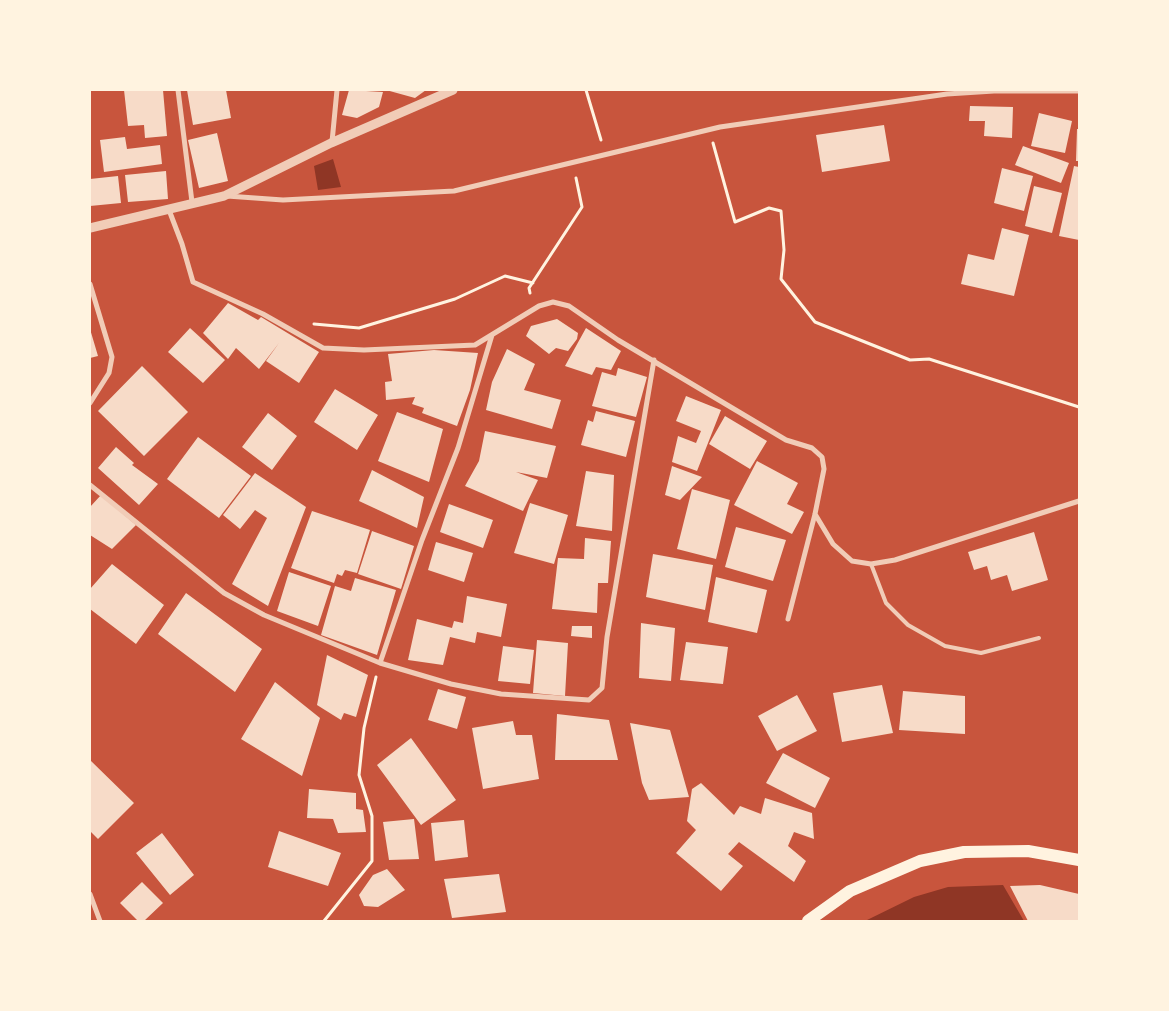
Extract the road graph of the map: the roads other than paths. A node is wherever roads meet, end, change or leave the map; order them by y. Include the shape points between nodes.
1 (178, 90) edge
2 (337, 90) edge
3 (453, 90) edge
4 (1079, 91) edge
5 (331, 143) junction
6 (224, 196) junction
7 (192, 202) junction
8 (169, 210) junction
9 (90, 228) edge
10 (90, 284) edge
11 (492, 334) junction
12 (654, 360) junction
13 (90, 403) edge
14 (90, 485) edge
15 (1079, 501) edge
16 (816, 514) junction
17 (871, 564) junction
18 (788, 619) dead end
19 (1040, 638) dead end
20 (380, 663) junction
21 (1079, 860) edge
22 (90, 894) edge
23 (100, 921) edge
24 (808, 921) edge

1 - 7 street
2 - 5 street
3 - 5 street
4 - 6 street via 947,94 710,130 454,191 283,200
5 - 6 street
6 - 7 street
7 - 8 street
8 - 9 street
8 - 11 street via 193,282 280,323 324,348 364,350 475,345
10 - 13 street via 112,356 110,373
11 - 12 street via 553,302 569,306
11 - 20 street via 458,448
12 - 16 street via 786,440 812,448 822,457 824,469
12 - 20 street via 607,637 602,688 589,700 501,694 451,684
14 - 20 street via 224,594 264,615
15 - 17 street via 895,560
16 - 17 street via 833,544 852,561
16 - 18 street
17 - 19 lane via 886,603 908,626 945,646 981,653
21 - 24 main road via 1028,851 964,852 920,861 850,891
22 - 23 street

